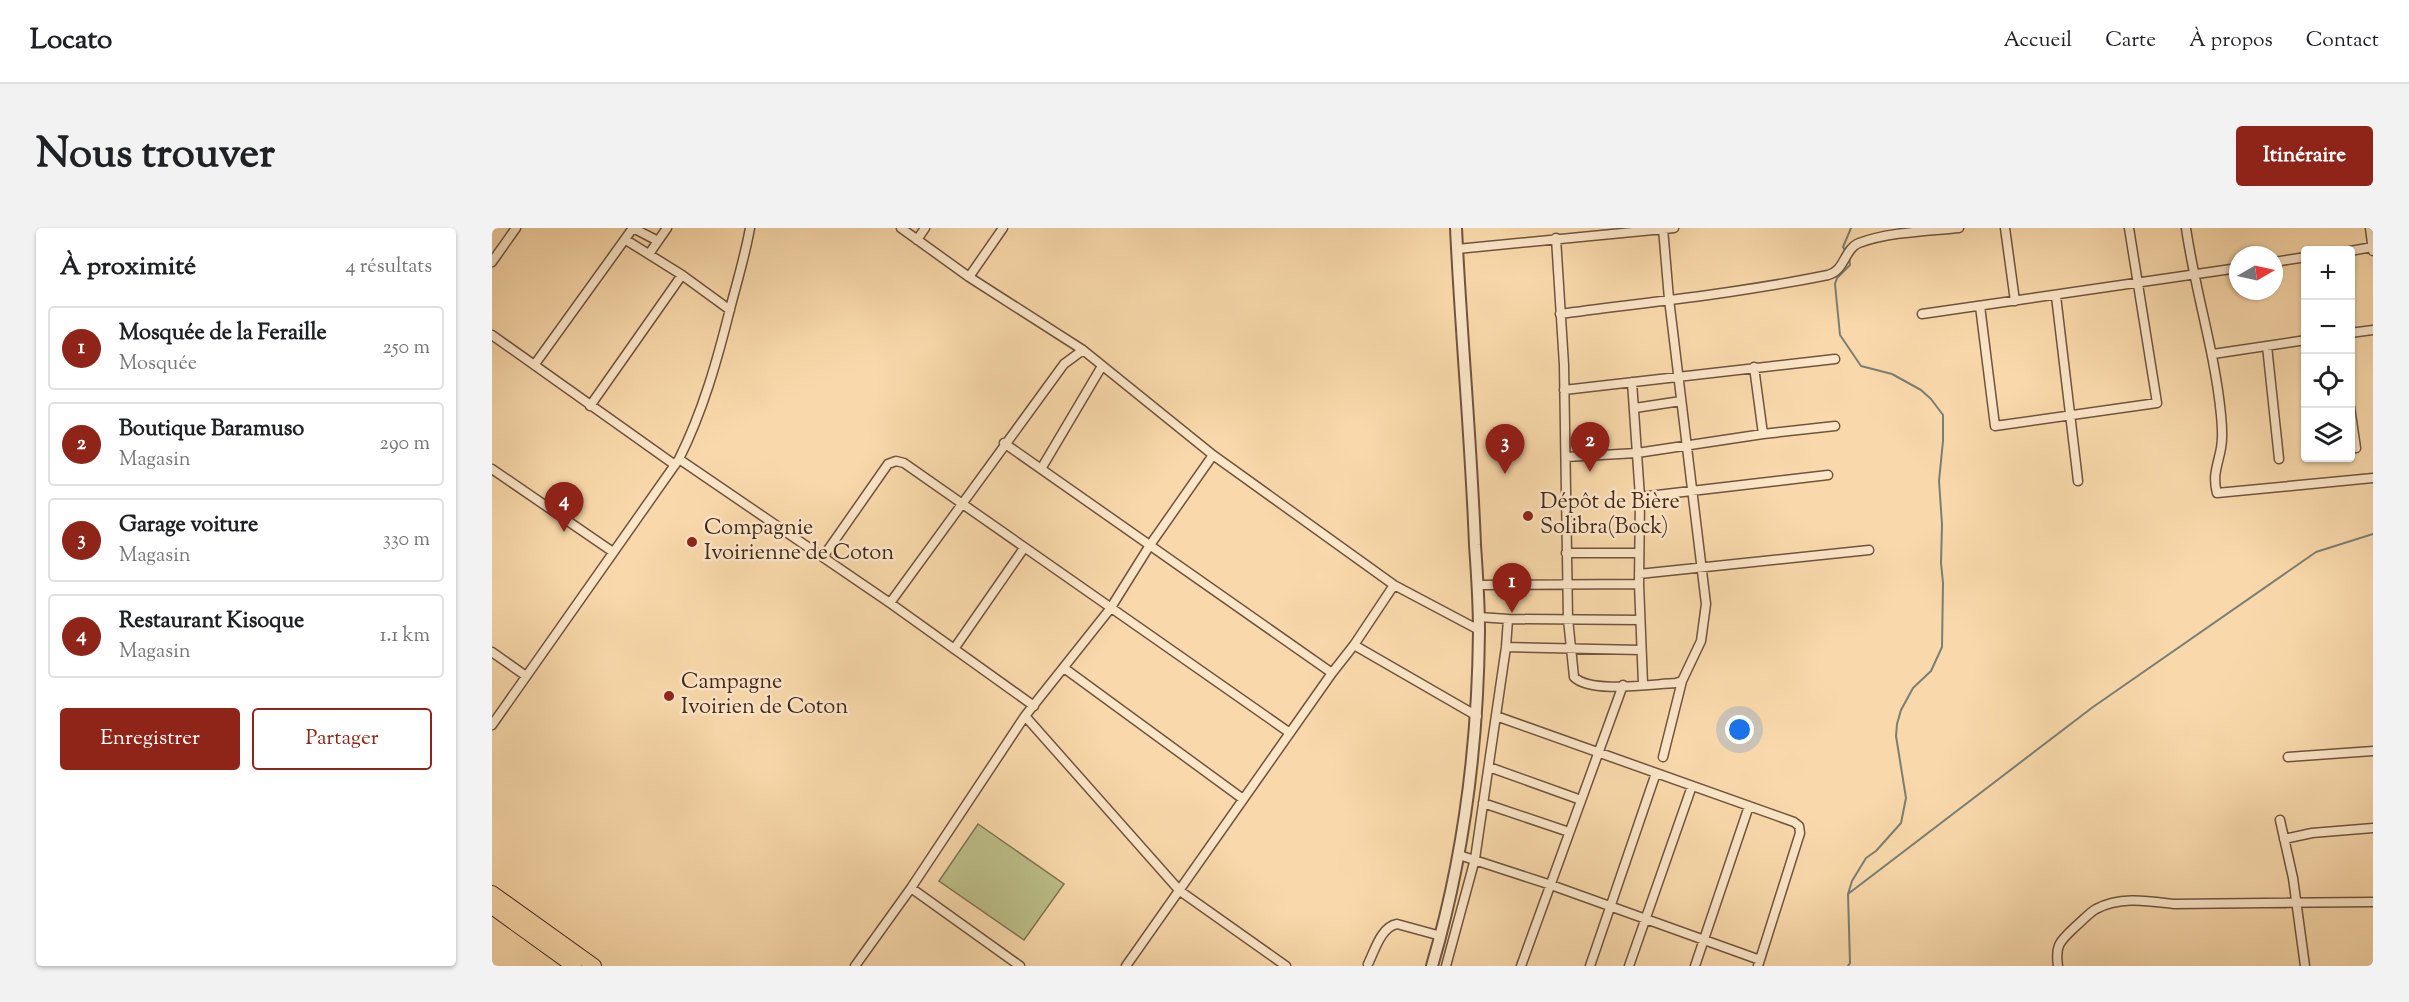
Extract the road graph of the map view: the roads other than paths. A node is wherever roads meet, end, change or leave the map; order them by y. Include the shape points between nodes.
1 (516, 228) edge
2 (633, 228) edge
3 (667, 228) edge
4 (750, 228) edge
5 (901, 228) edge
6 (924, 228) edge
7 (1003, 228) edge
8 (1456, 228) edge
9 (1663, 228) edge
10 (1674, 228) edge
11 (1959, 228) edge
12 (2005, 228) edge
13 (2129, 228) edge
14 (2186, 228) edge
15 (2370, 228) edge
16 (1556, 238) junction
17 (626, 240) junction
18 (917, 240) junction
19 (658, 242) junction
20 (1457, 249) junction
21 (2373, 249) edge
22 (2355, 251) edge
23 (649, 254) junction
24 (2301, 258) edge
25 (2283, 261) edge
26 (492, 262) edge
27 (2229, 269) edge
28 (2193, 274) junction
29 (682, 275) junction
30 (969, 277) junction
31 (2138, 284) junction
32 (2056, 296) junction
33 (1669, 299) junction
34 (2015, 301) junction
35 (1980, 306) junction
36 (730, 310) junction
37 (1560, 314) junction
38 (1922, 314) dead end
39 (2373, 330) edge
40 (2355, 332) edge
41 (492, 335) edge
42 (2301, 341) edge
43 (2267, 346) junction
44 (1083, 350) junction
45 (2213, 354) junction
46 (1835, 359) dead end
47 (535, 364) junction
48 (1102, 366) junction
49 (1754, 367) junction
50 (1678, 375) junction
51 (1632, 382) junction
52 (1564, 390) junction
53 (1681, 401) junction
54 (590, 406) junction
55 (1635, 408) junction
56 (2350, 408) edge
57 (2069, 417) junction
58 (1835, 426) dead end
59 (1763, 434) junction
60 (1004, 443) junction
61 (1687, 447) junction
62 (2356, 448) dead end
63 (1637, 453) junction
64 (1213, 455) junction
65 (1566, 457) junction
66 (2280, 459) dead end
67 (677, 462) junction
68 (492, 469) edge
69 (1041, 469) junction
70 (1828, 475) dead end
71 (2373, 478) edge
72 (2078, 481) dead end
73 (1693, 492) junction
74 (1640, 497) junction
75 (962, 502) junction
76 (1150, 545) junction
77 (1024, 548) junction
78 (1869, 550) dead end
79 (613, 552) junction
80 (1566, 553) junction
81 (1639, 553) junction
82 (823, 557) junction
83 (1702, 566) junction
84 (1639, 574) junction
85 (1639, 584) junction
86 (1394, 585) junction
87 (1477, 585) junction
88 (1567, 585) junction
89 (890, 603) junction
90 (1110, 609) junction
91 (1479, 617) junction
92 (1568, 619) junction
93 (1508, 620) junction
94 (1640, 620) junction
95 (1479, 630) junction
96 (1354, 645) junction
97 (1506, 647) junction
98 (954, 649) junction
99 (1570, 649) junction
100 (1641, 650) junction
101 (492, 652) edge
102 (1064, 668) junction
103 (1332, 672) junction
104 (526, 676) junction
105 (1682, 681) junction
106 (1643, 684) junction
107 (1623, 685) junction
108 (1035, 706) junction
109 (1025, 716) junction
110 (1477, 716) junction
111 (1496, 716) junction
112 (492, 725) edge
113 (1290, 733) junction
114 (2373, 751) edge
115 (1598, 753) junction
116 (2289, 756) dead end
117 (1663, 758) dead end
118 (1489, 767) junction
119 (1656, 773) junction
120 (1692, 786) junction
121 (1244, 799) junction
122 (1581, 800) junction
123 (1483, 803) junction
124 (1749, 806) junction
125 (2280, 820) dead end
126 (2373, 828) edge
127 (1569, 832) junction
128 (2284, 839) junction
129 (1459, 855) junction
130 (1475, 859) junction
131 (1551, 885) junction
132 (911, 888) junction
133 (1180, 891) junction
134 (492, 893) edge
135 (2373, 902) edge
136 (2297, 904) junction
137 (492, 907) edge
138 (1611, 907) junction
139 (1645, 918) junction
140 (1441, 936) junction
141 (1704, 939) junction
142 (1759, 963) edge
143 (1368, 964) dead end
144 (574, 966) edge
145 (594, 966) edge
146 (855, 966) edge
147 (1020, 966) edge
148 (1126, 966) edge
149 (1286, 966) edge
150 (1432, 966) edge
151 (1446, 966) edge
152 (1521, 966) edge
153 (1590, 966) edge
154 (1629, 966) edge
155 (1695, 966) edge
156 (2058, 966) edge
157 (2305, 966) edge

1 - 26 street
2 - 17 street
2 - 19 street
3 - 19 street
4 - 36 street
5 - 18 street
6 - 18 street
7 - 30 street
8 - 20 street
9 - 10 street
9 - 16 street
9 - 33 street
11 - 33 street via 1858,243 1833,273
12 - 34 street
13 - 31 street
14 - 28 street
15 - 21 street
16 - 20 street
16 - 37 street
17 - 23 street
17 - 47 street
18 - 30 street
19 - 23 street
20 - 87 street
21 - 22 street
23 - 29 street
24 - 25 street
27 - 28 street
28 - 31 street
28 - 45 street
29 - 36 street
29 - 54 street
30 - 44 street
31 - 32 street
31 - 57 street via 2157,403
32 - 34 street
32 - 57 street
33 - 37 street
33 - 50 street
34 - 35 street
35 - 38 street
35 - 57 street via 1995,426
36 - 67 street via 701,409
37 - 52 street
39 - 40 street
41 - 47 street
42 - 43 street
43 - 45 street
43 - 66 street
44 - 48 street
44 - 60 street via 1064,364
45 - 71 street via 2222,445 2213,480 2217,493
46 - 49 street
47 - 54 street
48 - 64 street
48 - 69 street
49 - 50 street
49 - 59 street
50 - 51 street
50 - 53 street
51 - 52 street
51 - 55 street
52 - 65 street
53 - 55 street
53 - 61 street
54 - 67 street
55 - 63 street
56 - 62 street
57 - 72 street
58 - 59 street
59 - 61 street
60 - 69 street
60 - 75 street
61 - 63 street
61 - 73 street
63 - 65 street
63 - 74 street
64 - 76 street
64 - 86 street
65 - 80 street
67 - 79 street
67 - 82 street
68 - 79 street
69 - 76 street
70 - 73 street
73 - 74 street
73 - 83 street
74 - 81 street
75 - 77 street
75 - 82 street via 896,460 888,464
75 - 89 street
76 - 90 street
76 - 103 street
77 - 90 street
77 - 98 street
78 - 83 street
79 - 104 street
80 - 81 street
80 - 88 street
81 - 84 street
82 - 89 street
83 - 84 street
83 - 105 street via 1706,604 1701,641
84 - 85 street
85 - 88 street
85 - 94 street
86 - 95 street
86 - 96 street
87 - 88 street
87 - 91 street
88 - 92 street
89 - 98 street
90 - 102 street
90 - 113 street
91 - 93 street
91 - 95 street
92 - 93 street
92 - 94 street
92 - 99 street
93 - 97 street
94 - 100 street
95 - 110 street
96 - 103 street
96 - 110 street
97 - 99 street
97 - 111 street
98 - 108 street
99 - 100 street
99 - 107 street via 1574,677 1579,681 1593,686
100 - 106 street
101 - 104 street
102 - 108 street
102 - 121 street
103 - 113 street
104 - 112 street
105 - 106 street
105 - 117 street
106 - 107 street
107 - 115 street
108 - 109 street
109 - 132 street
109 - 133 street
110 - 129 street
111 - 115 street
111 - 118 street
113 - 121 street
114 - 116 street
115 - 119 street
115 - 122 street
118 - 122 street
118 - 123 street
119 - 120 street
119 - 138 street
120 - 124 street
120 - 139 street
121 - 133 street
122 - 127 street
123 - 127 street
123 - 130 street
124 - 141 street
124 - 142 street via 1794,822 1800,833
125 - 128 street
126 - 128 street
127 - 131 street
128 - 136 street
129 - 130 street
129 - 140 street
130 - 131 street
130 - 151 street
131 - 138 street
131 - 152 street
132 - 146 street
132 - 147 street
133 - 148 street
133 - 149 street
134 - 145 main road
135 - 136 street
136 - 156 street via 2117,902 2095,909 2062,939 2056,951
136 - 157 street
137 - 144 main road
138 - 139 street
138 - 153 street
139 - 141 street
139 - 154 street
140 - 143 street via 1391,925
140 - 150 street
141 - 142 street
141 - 155 street

